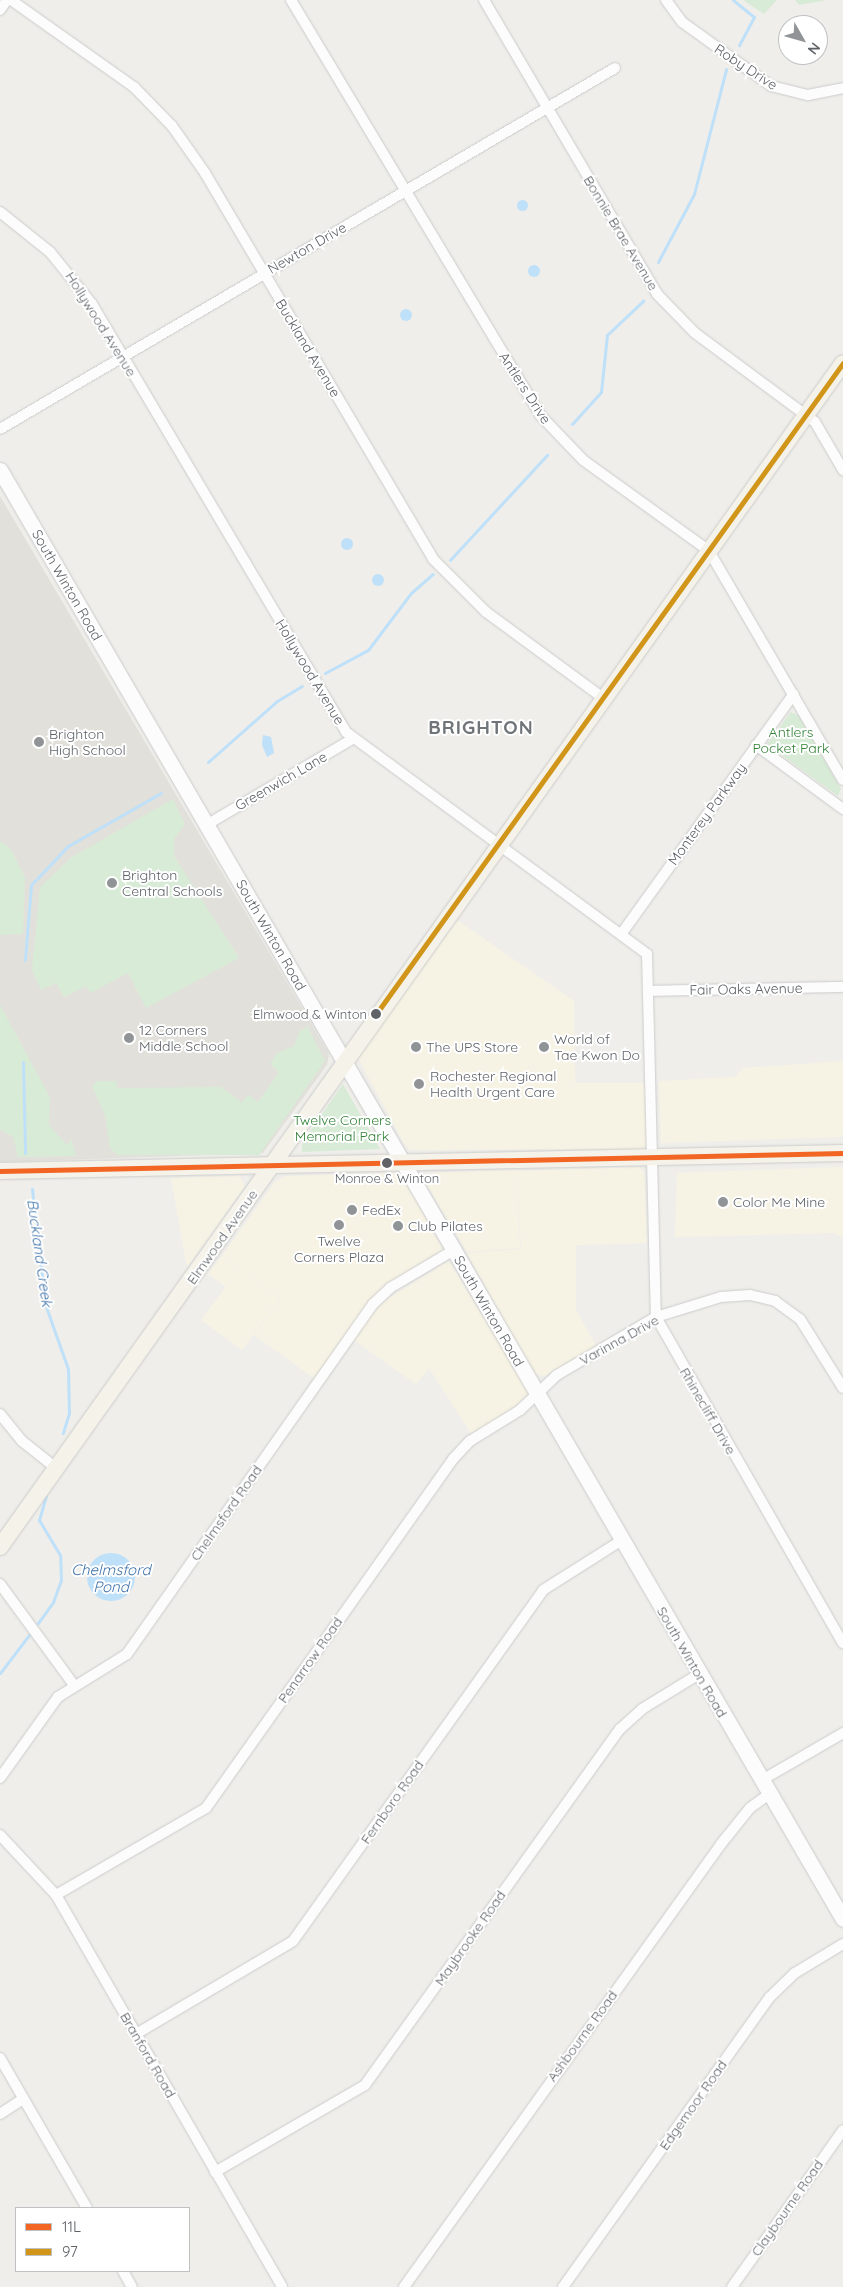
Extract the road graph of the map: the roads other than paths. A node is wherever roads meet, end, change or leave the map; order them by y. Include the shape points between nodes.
1 (9, 0) edge
2 (291, 0) edge
3 (484, 0) edge
4 (666, 0) edge
5 (0, 10) edge
6 (615, 68) dead end
7 (843, 88) edge
8 (548, 108) junction
9 (406, 191) junction
10 (0, 212) edge
11 (264, 274) junction
12 (122, 356) junction
13 (843, 363) edge
14 (806, 414) junction
15 (0, 429) edge
16 (0, 470) edge
17 (843, 470) edge
18 (709, 551) junction
19 (794, 694) junction
20 (603, 698) junction
21 (354, 738) junction
22 (756, 745) junction
23 (843, 780) edge
24 (843, 808) edge
25 (208, 824) junction
26 (499, 844) junction
27 (622, 934) junction
28 (843, 987) edge
29 (650, 991) junction
30 (344, 1060) junction
31 (843, 1153) edge
32 (655, 1157) junction
33 (403, 1162) junction
34 (272, 1165) junction
35 (0, 1171) edge
36 (454, 1250) junction
37 (656, 1317) junction
38 (843, 1388) edge
39 (537, 1394) junction
40 (0, 1414) edge
41 (56, 1468) junction
42 (622, 1540) junction
43 (0, 1547) edge
44 (0, 1584) edge
45 (843, 1643) edge
46 (699, 1674) junction
47 (74, 1685) junction
48 (843, 1733) edge
49 (0, 1778) edge
50 (765, 1787) junction
51 (0, 1835) edge
52 (56, 1895) junction
53 (843, 1919) edge
54 (843, 1944) edge
55 (136, 2034) junction
56 (0, 2058) edge
57 (23, 2099) junction
58 (0, 2114) edge
59 (843, 2130) edge
60 (216, 2172) junction
61 (85, 2207) edge
62 (124, 2272) edge
63 (132, 2287) edge
64 (282, 2287) edge
65 (404, 2287) edge
66 (563, 2287) edge
67 (732, 2287) edge

1 - 5 street
1 - 11 street, Buckland Avenue via 134,87 159,111 205,173
2 - 9 street, Antlers Drive
3 - 8 street, Bonnie Brae Avenue
4 - 7 street, Roby Drive via 682,22 771,86 808,95
6 - 8 street, Newton Drive
8 - 9 street, Newton Drive
8 - 14 street, Bonnie Brae Avenue via 667,306 695,333
9 - 11 street, Newton Drive
9 - 18 street, Antlers Drive via 540,415 584,460
10 - 12 street, Hollywood Avenue via 71,275
11 - 12 street, Newton Drive
11 - 20 street, Buckland Avenue via 433,558 486,612
12 - 15 street, Newton Drive
12 - 21 street, Hollywood Avenue via 340,724
13 - 14 main road, Elmwood Avenue
14 - 17 street, Bonnie Brae Avenue
14 - 18 main road, Elmwood Avenue
16 - 25 main road, South Winton Road
18 - 19 street, Antlers Drive
18 - 20 main road, Elmwood Avenue
19 - 22 street, Monterey Parkway
19 - 23 street, Antlers Drive
20 - 26 main road, Elmwood Avenue
21 - 25 street, Greenwich Lane
21 - 26 street, Hollywood Avenue
22 - 24 street
22 - 27 street, Monterey Parkway
25 - 30 main road, South Winton Road
26 - 27 street, Hollywood Avenue
26 - 30 main road, Elmwood Avenue
27 - 29 street, Hollywood Avenue via 647,954
28 - 29 street, Fair Oaks Avenue
29 - 32 street, Hollywood Avenue
30 - 33 main road, South Winton Road
30 - 34 main road, Elmwood Avenue
31 - 32 main road
32 - 33 main road
32 - 37 street, Rhinecliff Drive
33 - 34 main road
33 - 36 main road, South Winton Road
34 - 35 main road
34 - 41 main road, Elmwood Avenue
36 - 39 main road, South Winton Road
36 - 47 street, Chelmsford Road via 390,1288 373,1304 127,1654
37 - 38 street, Varinna Drive via 729,1296 775,1301 800,1319
37 - 39 street, Varinna Drive via 557,1375
37 - 45 street, Rhinecliff Drive
39 - 42 main road, South Winton Road
39 - 52 street, Penarrow Road via 453,1459 206,1808
40 - 41 street via 22,1441
41 - 43 main road, Elmwood Avenue
42 - 46 main road, South Winton Road
42 - 55 street, Fernboro Road via 543,1590 293,1941
44 - 47 street
46 - 50 main road, South Winton Road
46 - 60 street, Maybrooke Road via 642,1709 620,1728 366,2085
47 - 49 street, Chelmsford Road via 58,1697
48 - 50 street, Ashbourne Road
50 - 53 main road, South Winton Road
50 - 65 street, Ashbourne Road
51 - 52 street, Branford Road
52 - 55 street, Branford Road
54 - 66 street, Edgemoor Road via 794,1974 767,2001
55 - 60 street, Branford Road
56 - 57 street
57 - 58 street
57 - 61 street
59 - 67 street, Claybourne Road
60 - 64 street, Branford Road
62 - 63 street

